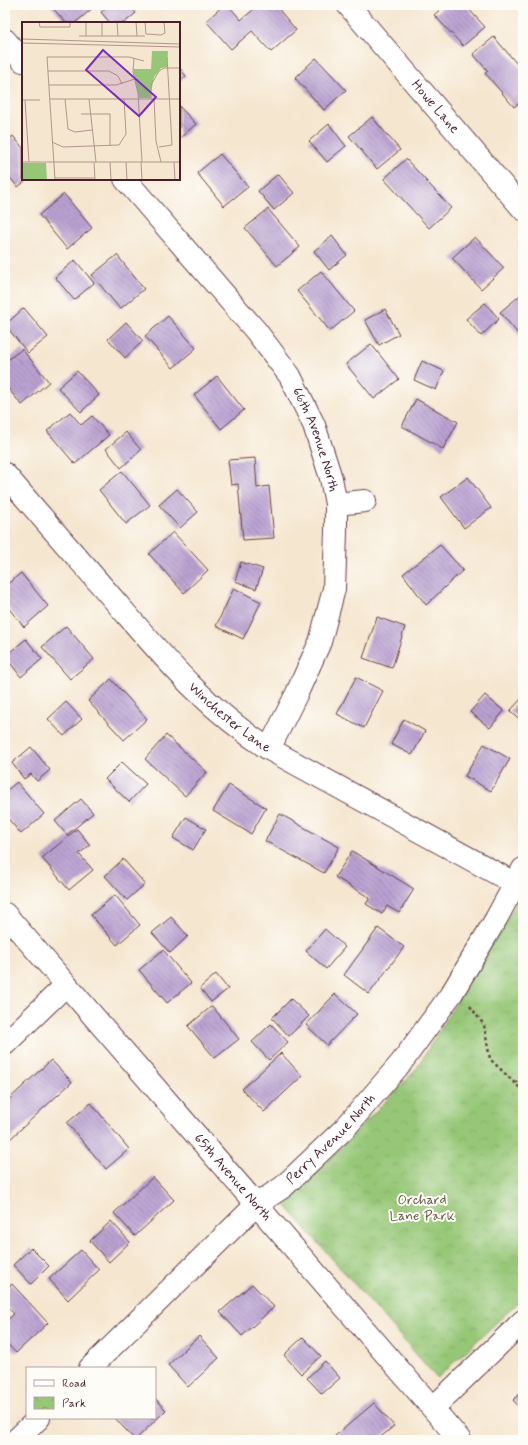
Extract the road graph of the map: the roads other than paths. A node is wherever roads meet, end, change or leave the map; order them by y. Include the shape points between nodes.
1 (348, 5) edge
2 (5, 40) edge
3 (22, 60) edge
4 (126, 180) edge
5 (523, 209) edge
6 (5, 474) edge
7 (365, 502) dead end
8 (336, 504) junction
9 (269, 749) junction
10 (519, 876) edge
11 (5, 914) edge
12 (66, 984) junction
13 (5, 1044) edge
14 (257, 1204) junction
15 (523, 1321) edge
16 (91, 1367) edge
17 (433, 1408) junction
18 (38, 1419) edge
19 (16, 1440) edge
20 (460, 1440) edge

1 - 5 street, Howe Lane
2 - 3 street
4 - 8 street, 66th Avenue North via 256,331 290,376 314,425 331,478
6 - 9 street, Winchester Lane via 176,672 211,706 248,736
7 - 8 street
8 - 9 street, 66th Avenue North via 334,589 320,642
9 - 10 street, Winchester Lane
10 - 14 street, Perry Avenue North via 452,993 401,1063 345,1128 283,1187
11 - 12 street, 65th Avenue North
12 - 13 street
12 - 14 street, 65th Avenue North
14 - 16 street, Perry Avenue North
14 - 17 street, 65th Avenue North
15 - 17 street
17 - 20 street, 65th Avenue North
18 - 19 street

